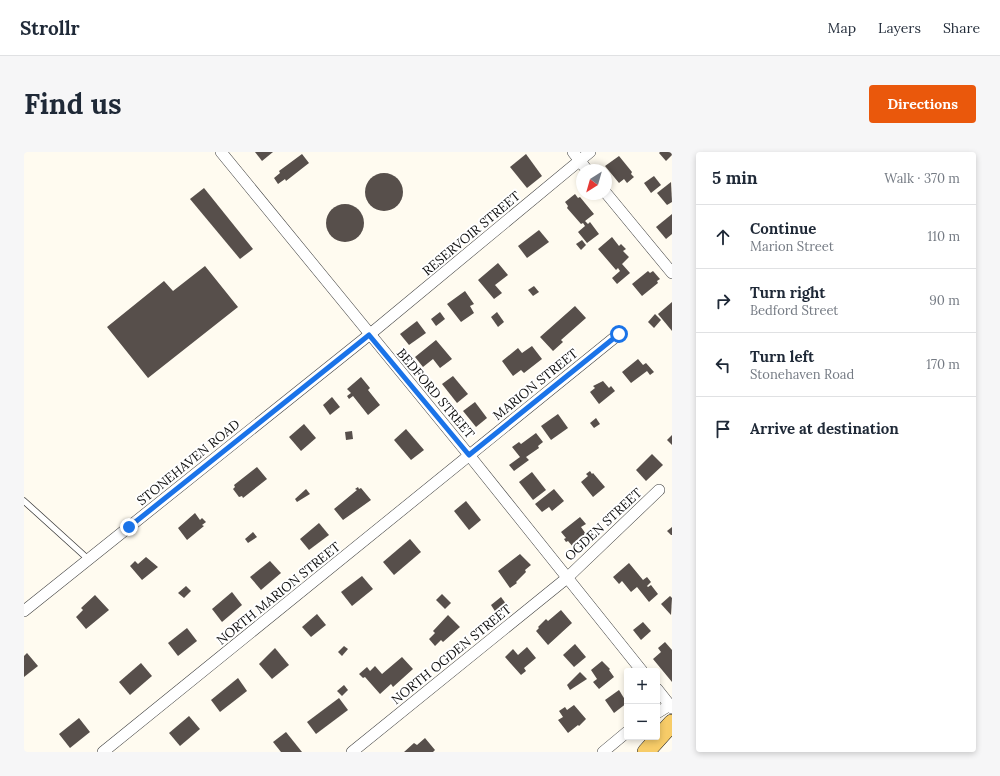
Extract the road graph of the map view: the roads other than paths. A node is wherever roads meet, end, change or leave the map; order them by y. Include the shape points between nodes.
1 (221, 152) edge
2 (590, 152) edge
3 (576, 156) edge
4 (582, 164) edge
5 (612, 200) edge
6 (672, 273) edge
7 (619, 334) dead end
8 (369, 335) junction
9 (469, 455) junction
10 (659, 490) dead end
11 (24, 501) edge
12 (88, 559) junction
13 (567, 578) junction
14 (24, 611) edge
15 (640, 668) edge
16 (660, 693) edge
17 (671, 707) edge
18 (660, 712) edge
19 (672, 723) edge
20 (624, 734) edge
21 (103, 752) edge
22 (352, 752) edge
23 (603, 752) edge
24 (646, 752) edge

1 - 8 street, BEDFORD STREET
2 - 3 street, RESERVOIR STREET
3 - 4 street
3 - 8 street, RESERVOIR STREET
5 - 6 street
7 - 9 street, MARION STREET
8 - 9 street, BEDFORD STREET
8 - 12 street, STONEHAVEN ROAD
9 - 13 street, BEDFORD STREET
9 - 21 street, NORTH MARION STREET
10 - 13 street, OGDEN STREET
11 - 12 lane
12 - 14 street, STONEHAVEN ROAD
13 - 15 street, BEDFORD STREET
13 - 22 street, NORTH OGDEN STREET
16 - 17 street
17 - 18 street
19 - 24 main road
20 - 23 street

